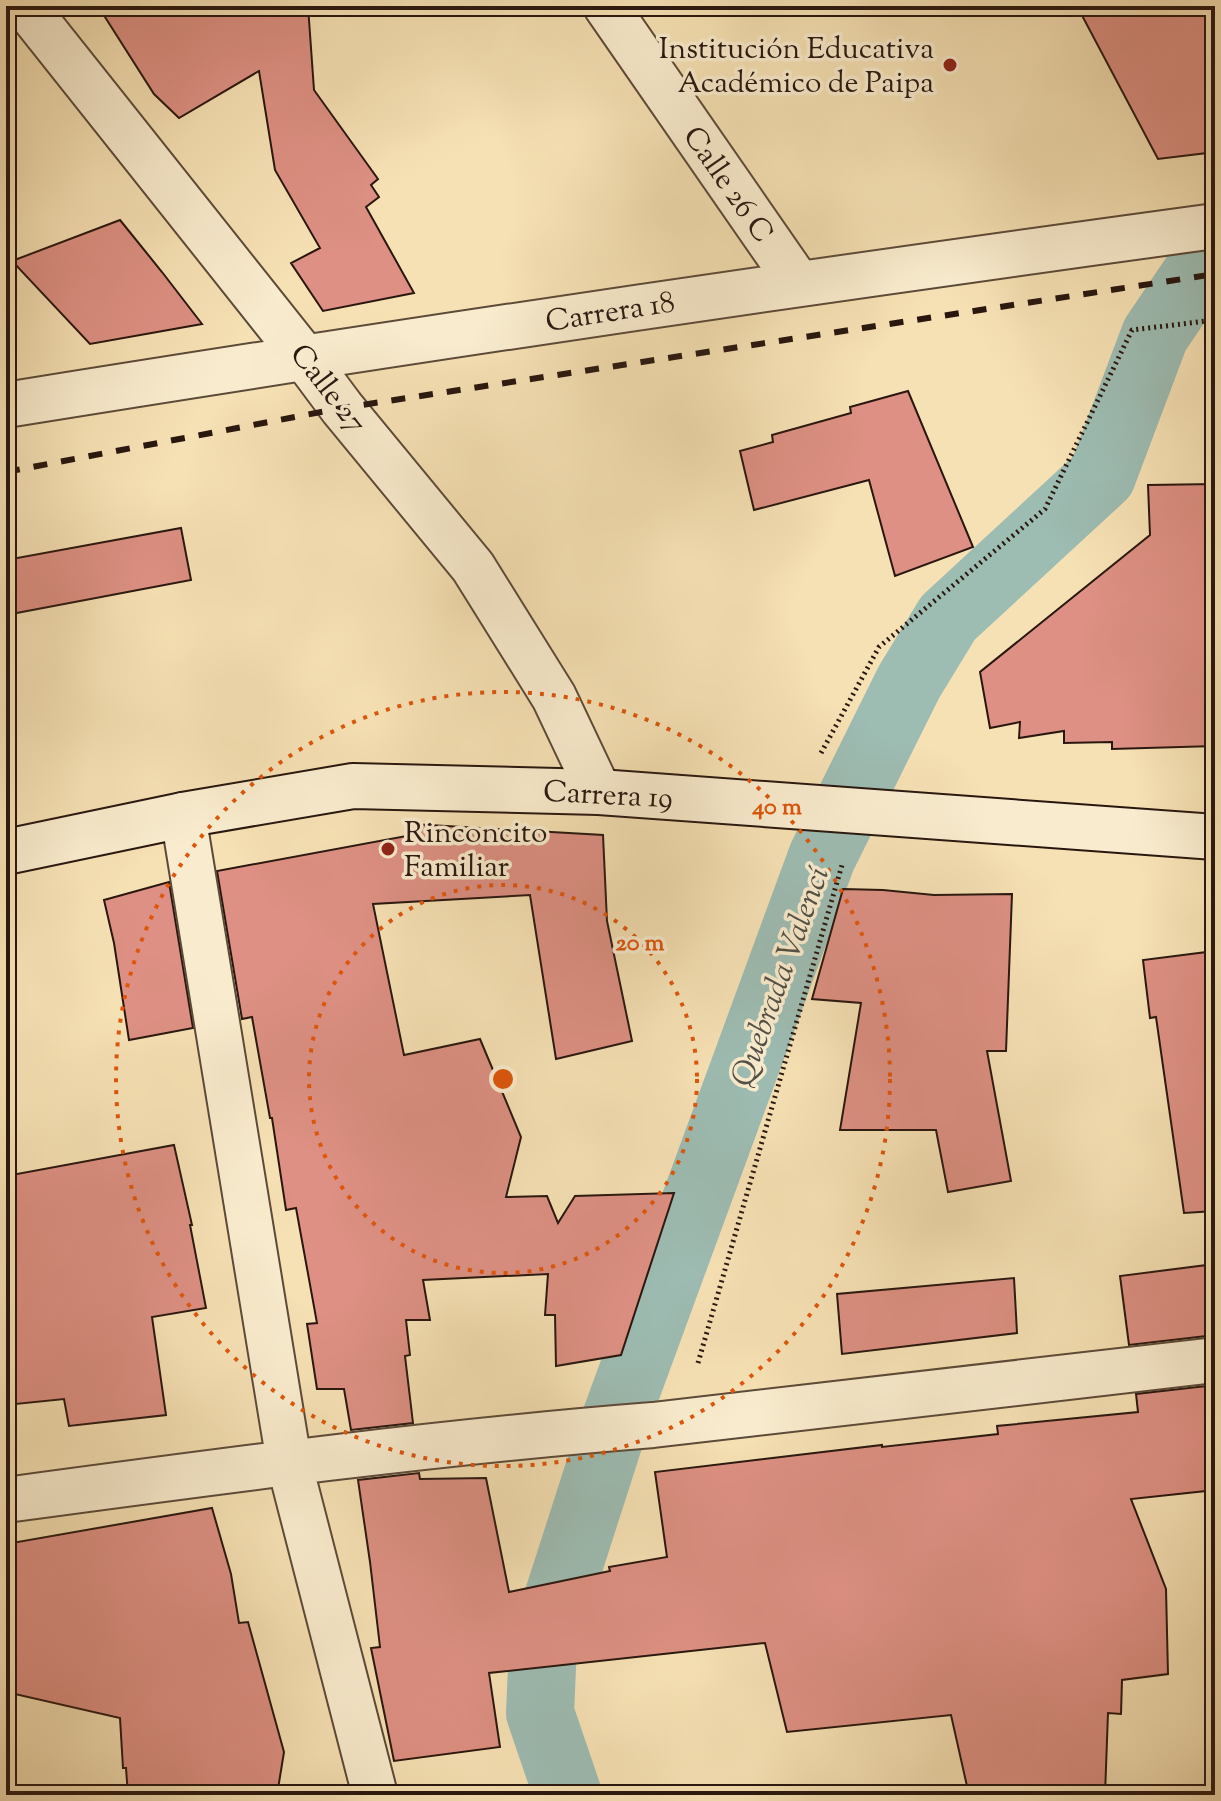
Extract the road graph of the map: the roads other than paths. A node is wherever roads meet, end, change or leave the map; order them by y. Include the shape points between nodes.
1 (25, 6) edge
2 (606, 6) edge
3 (1215, 226) edge
4 (798, 283) junction
5 (304, 357) junction
6 (6, 405) edge
7 (599, 792) junction
8 (183, 815) junction
9 (1215, 837) edge
10 (6, 852) edge
11 (1215, 1360) edge
12 (289, 1462) junction
13 (6, 1500) edge
14 (375, 1795) edge

1 - 5 street, Calle 27
2 - 4 street, Calle 26 C
3 - 4 street, Carrera 18
4 - 5 street, Carrera 18
5 - 6 street, Carrera 18
5 - 7 street, Calle 27 via 473,567 554,697
7 - 8 street, Carrera 19 via 353,786
7 - 9 street, Carrera 19
8 - 10 street, Carrera 19
8 - 12 street
11 - 12 street
12 - 13 street
12 - 14 street

